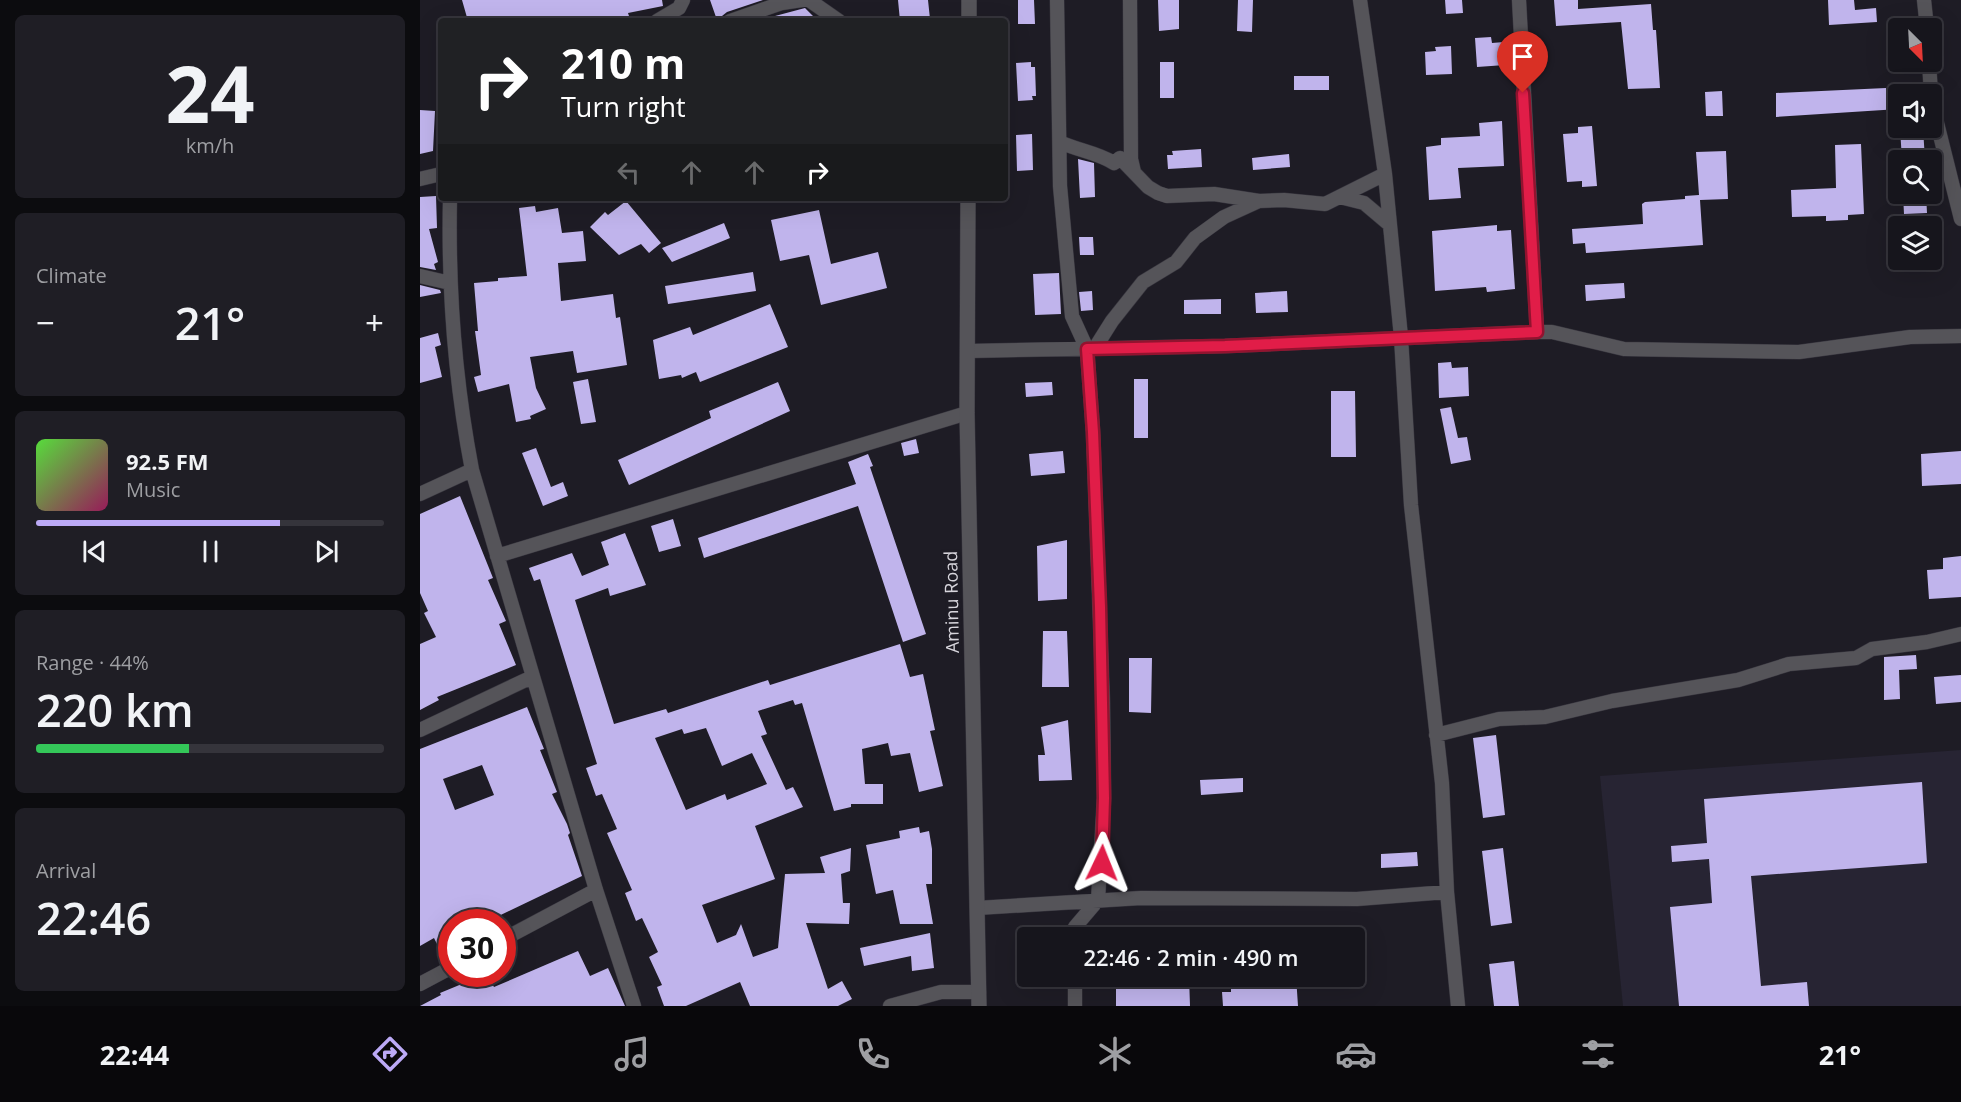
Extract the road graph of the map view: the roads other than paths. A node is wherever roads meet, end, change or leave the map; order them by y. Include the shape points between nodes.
1 (683, 0) edge
2 (802, 0) edge
3 (809, 0) edge
4 (969, 0) edge
5 (1057, 0) edge
6 (1130, 0) edge
7 (1360, 0) edge
8 (1519, 0) edge
9 (1924, 0) edge
10 (667, 18) edge
11 (739, 18) edge
12 (835, 18) edge
13 (968, 18) edge
14 (1926, 18) edge
15 (1941, 138) edge
16 (1060, 142) junction
17 (1128, 163) junction
18 (1385, 174) junction
19 (438, 175) edge
20 (420, 178) edge
21 (1340, 197) junction
22 (450, 201) edge
23 (968, 201) edge
24 (1259, 201) junction
25 (1961, 219) edge
26 (1390, 225) junction
27 (420, 276) edge
28 (450, 283) junction
29 (1537, 332) junction
30 (1961, 336) edge
31 (1401, 337) junction
32 (1091, 349) junction
33 (968, 351) junction
34 (968, 413) junction
35 (472, 470) junction
36 (420, 494) edge
37 (497, 556) junction
38 (1961, 634) edge
39 (532, 677) junction
40 (420, 730) edge
41 (1436, 735) junction
42 (596, 890) junction
43 (1447, 892) junction
44 (1098, 900) junction
45 (977, 908) junction
46 (1075, 927) edge
47 (516, 933) edge
48 (438, 974) edge
49 (420, 984) edge
50 (1075, 987) edge
51 (979, 999) edge
52 (634, 1006) edge
53 (890, 1006) edge
54 (1075, 1006) edge
55 (1458, 1006) edge

1 - 10 street
2 - 11 street
3 - 12 street
4 - 13 street
5 - 16 street
6 - 17 street
7 - 18 street
8 - 29 street
9 - 14 street
15 - 25 street
16 - 17 street via 1082,152 1095,152 1114,163
16 - 32 street via 1060,186 1072,316
17 - 24 street via 1148,187 1167,196 1214,194
18 - 21 street
18 - 26 street
19 - 20 street
21 - 24 street via 1325,204
21 - 26 street via 1364,203
22 - 28 street
23 - 33 street, Aminu Road
24 - 32 street via 1224,217 1195,238 1176,262 1143,282
26 - 31 street
27 - 28 street
28 - 35 street via 461,410
29 - 30 street via 1624,349 1799,352 1910,337
29 - 31 street
31 - 32 street
31 - 41 street via 1411,505
32 - 33 street
32 - 44 street via 1103,703 1104,798
33 - 34 street, Aminu Road
34 - 37 street
34 - 45 street, Aminu Road
35 - 36 street
35 - 37 street
37 - 39 street
38 - 41 street via 1872,649 1857,657 1789,664 1738,680 1612,700 1545,717 1499,719
39 - 40 street
39 - 42 street
41 - 43 street
42 - 47 street
42 - 52 street
43 - 44 street via 1357,898
43 - 55 street
44 - 45 street
44 - 46 street
45 - 51 street, Aminu Road
48 - 49 street
50 - 54 street
51 - 53 street via 941,992

